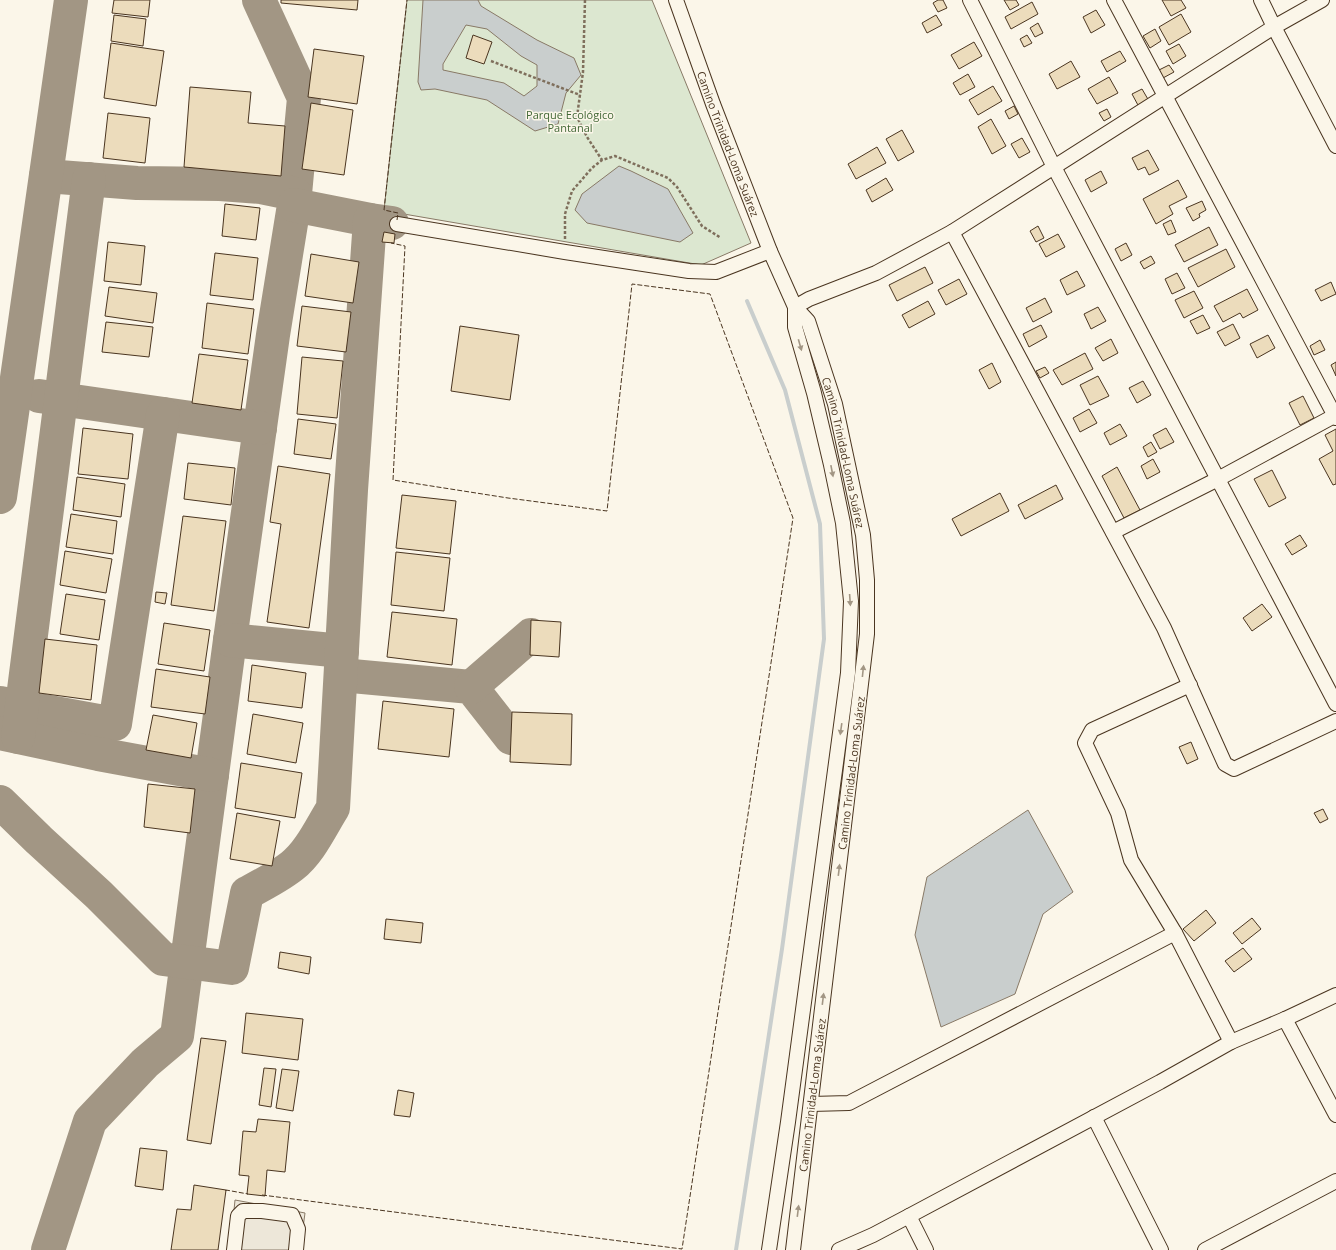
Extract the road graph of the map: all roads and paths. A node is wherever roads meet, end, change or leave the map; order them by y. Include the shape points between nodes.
1 (584, 0) edge
2 (676, 0) edge
3 (970, 0) edge
4 (1114, 0) edge
5 (1261, 0) edge
6 (1322, 0) edge
7 (1274, 27) junction
8 (491, 60) dead end
9 (580, 95) junction
10 (1165, 97) junction
11 (1336, 146) edge
12 (602, 160) junction
13 (1054, 167) junction
14 (397, 224) dead end
15 (952, 232) junction
16 (721, 238) dead end
17 (770, 251) junction
18 (565, 252) junction
19 (795, 307) junction
20 (1336, 417) edge
21 (1218, 479) junction
22 (1113, 532) junction
23 (1190, 685) junction
24 (1336, 704) edge
25 (1336, 721) edge
26 (1175, 933) junction
27 (1336, 995) edge
28 (1285, 1019) junction
29 (1231, 1042) junction
30 (811, 1104) junction
31 (1336, 1115) edge
32 (1094, 1118) junction
33 (1336, 1181) edge
34 (909, 1216) junction
35 (234, 1250) edge
36 (296, 1250) edge
37 (769, 1250) edge
38 (793, 1250) edge
39 (839, 1250) edge
40 (926, 1250) edge
41 (1161, 1250) edge
42 (1205, 1250) edge

1 - 9 path via 583,72
2 - 17 street, Camino Trinidad-Loma Suárez
3 - 13 street
4 - 10 street
5 - 7 street
6 - 7 street
7 - 10 street
7 - 11 street
8 - 9 path
9 - 12 path via 578,117
10 - 13 street
10 - 20 street
12 - 16 path via 615,156 668,178 677,187 702,226
12 - 18 path via 572,191 565,214
13 - 15 street
13 - 21 street
14 - 18 street
15 - 19 street via 876,273
15 - 22 street
17 - 18 street via 716,272 689,271
17 - 19 street, Camino Trinidad-Loma Suárez
30 -> 19 street, Camino Trinidad-Loma Suárez via 867,634 867,580 863,535 835,404 808,321
19 -> 37 street, Camino Trinidad-Loma Suárez via 795,327 814,393 843,523 851,602 850,641 847,681
20 - 21 street
21 - 22 street
21 - 24 street
22 - 23 street via 1164,628
23 - 25 street via 1225,764 1234,769
23 - 26 street via 1092,730 1086,743 1118,813 1131,860
26 - 29 street
26 - 30 street via 849,1103
27 - 28 street
28 - 29 street
28 - 31 street
29 - 32 street
38 -> 30 street, Camino Trinidad-Loma Suárez
32 - 34 street
32 - 41 street
33 - 42 street
34 - 39 street
34 - 40 street
35 - 36 street via 238,1216 243,1211 292,1215 298,1228

